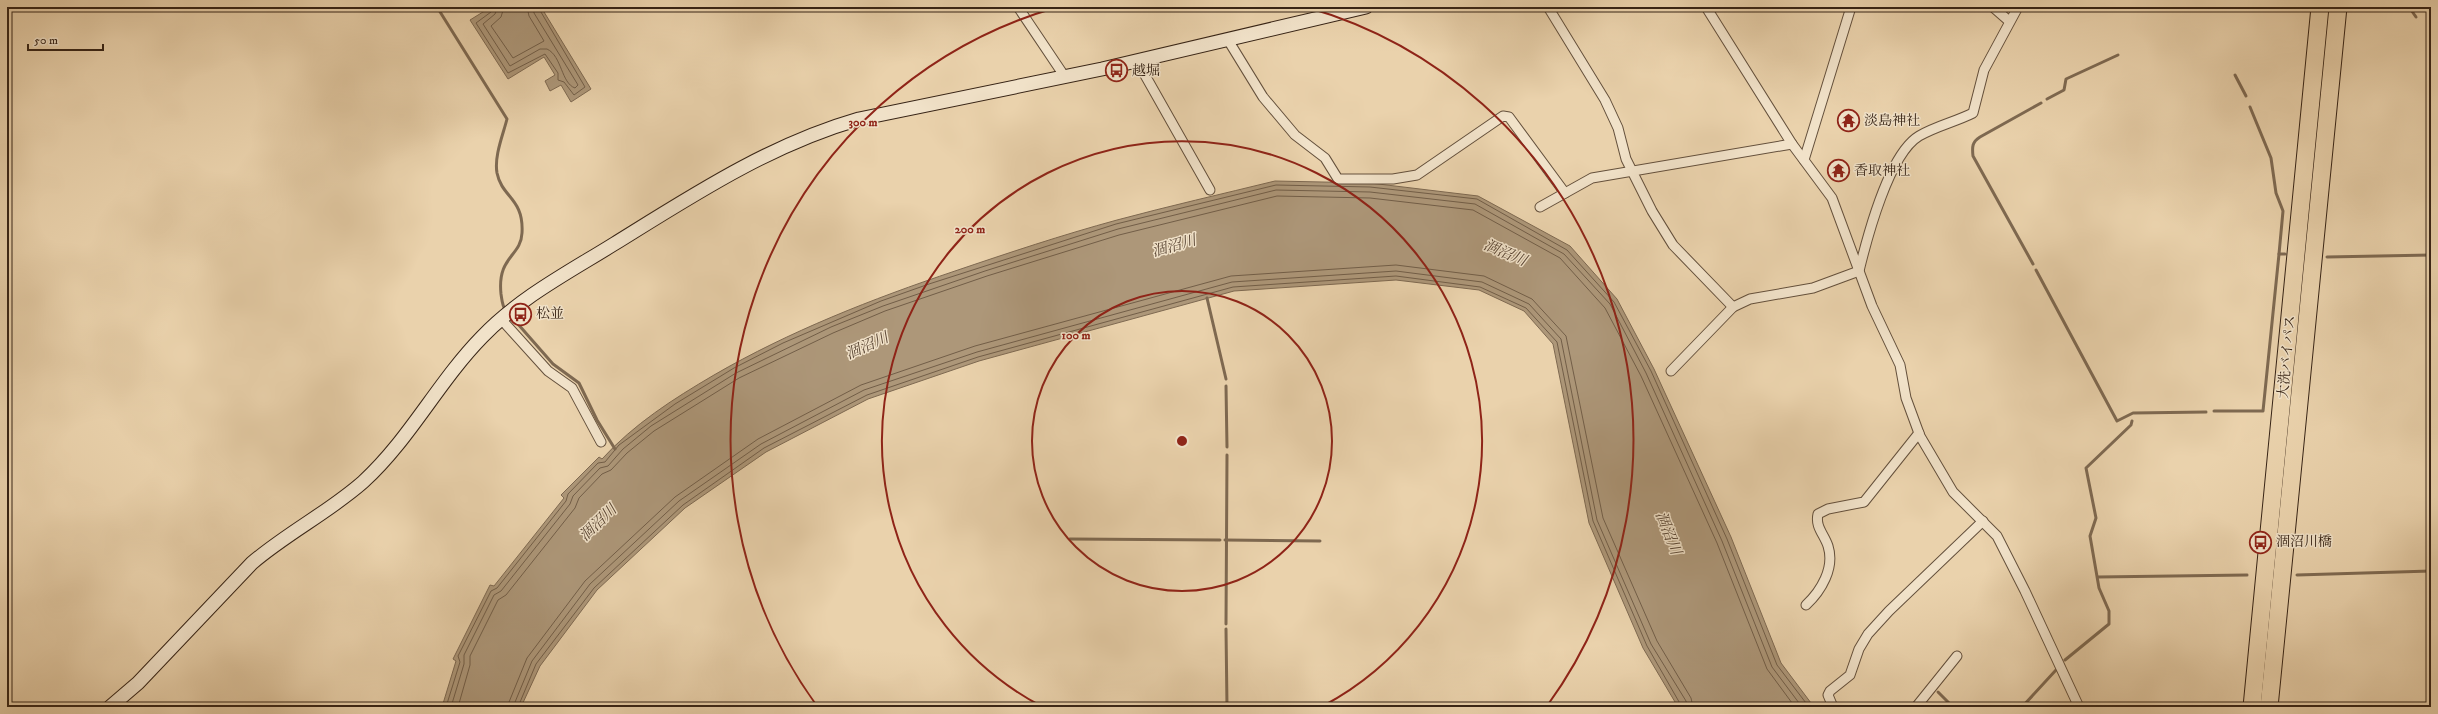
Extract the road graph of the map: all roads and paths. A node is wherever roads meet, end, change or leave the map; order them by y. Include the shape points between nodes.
1 (1018, 7) edge
2 (1366, 7) edge
3 (1548, 7) edge
4 (1706, 7) edge
5 (1851, 7) edge
6 (1993, 7) edge
7 (2018, 7) edge
8 (2320, 7) edge
9 (2338, 7) edge
10 (2009, 21) junction
11 (1228, 40) junction
12 (1137, 61) junction
13 (1065, 77) junction
14 (1792, 144) junction
15 (1804, 160) junction
16 (1631, 171) junction
17 (1210, 190) dead end
18 (1565, 193) junction
19 (1540, 207) dead end
20 (1858, 271) junction
21 (1733, 307) junction
22 (502, 319) junction
23 (1671, 371) dead end
24 (1919, 433) junction
25 (601, 442) dead end
26 (1983, 521) junction
27 (1806, 605) dead end
28 (1957, 656) dead end
29 (2270, 704) edge
30 (110, 707) edge
31 (1834, 707) edge
32 (1916, 707) edge
33 (2079, 707) edge
34 (2252, 707) edge

1 - 13 street
2 - 11 street
3 - 16 street via 1605,100 1618,128
4 - 14 street
5 - 15 street
6 - 10 street
7 - 10 street
8 - 34 highway, 大洗バイパス
9 - 29 highway, 大洗バイパス
10 - 20 street via 1984,70 1973,113 1918,137 1894,169 1875,214
11 - 12 street
11 - 18 street via 1263,97 1295,135 1325,158 1338,179 1393,179 1417,175 1503,116 1509,117
12 - 13 street
12 - 17 street
13 - 22 street via 859,119 828,128 770,152 714,182 563,275
14 - 15 street
14 - 16 street
15 - 20 street via 1832,198
16 - 18 street via 1592,178
16 - 21 street via 1673,245
18 - 19 street
20 - 21 street via 1813,288 1750,299
20 - 24 street via 1900,366 1906,398
21 - 23 street
22 - 25 street via 548,371 572,388
22 - 30 street via 472,348 396,449 367,478 272,546 138,683
24 - 26 street via 1953,492
24 - 27 street via 1864,502 1828,509 1818,514 1818,528 1828,546 1830,557 1822,586
26 - 31 street via 1868,634 1859,649 1850,675 1828,695
26 - 33 street via 1998,536
28 - 32 street

